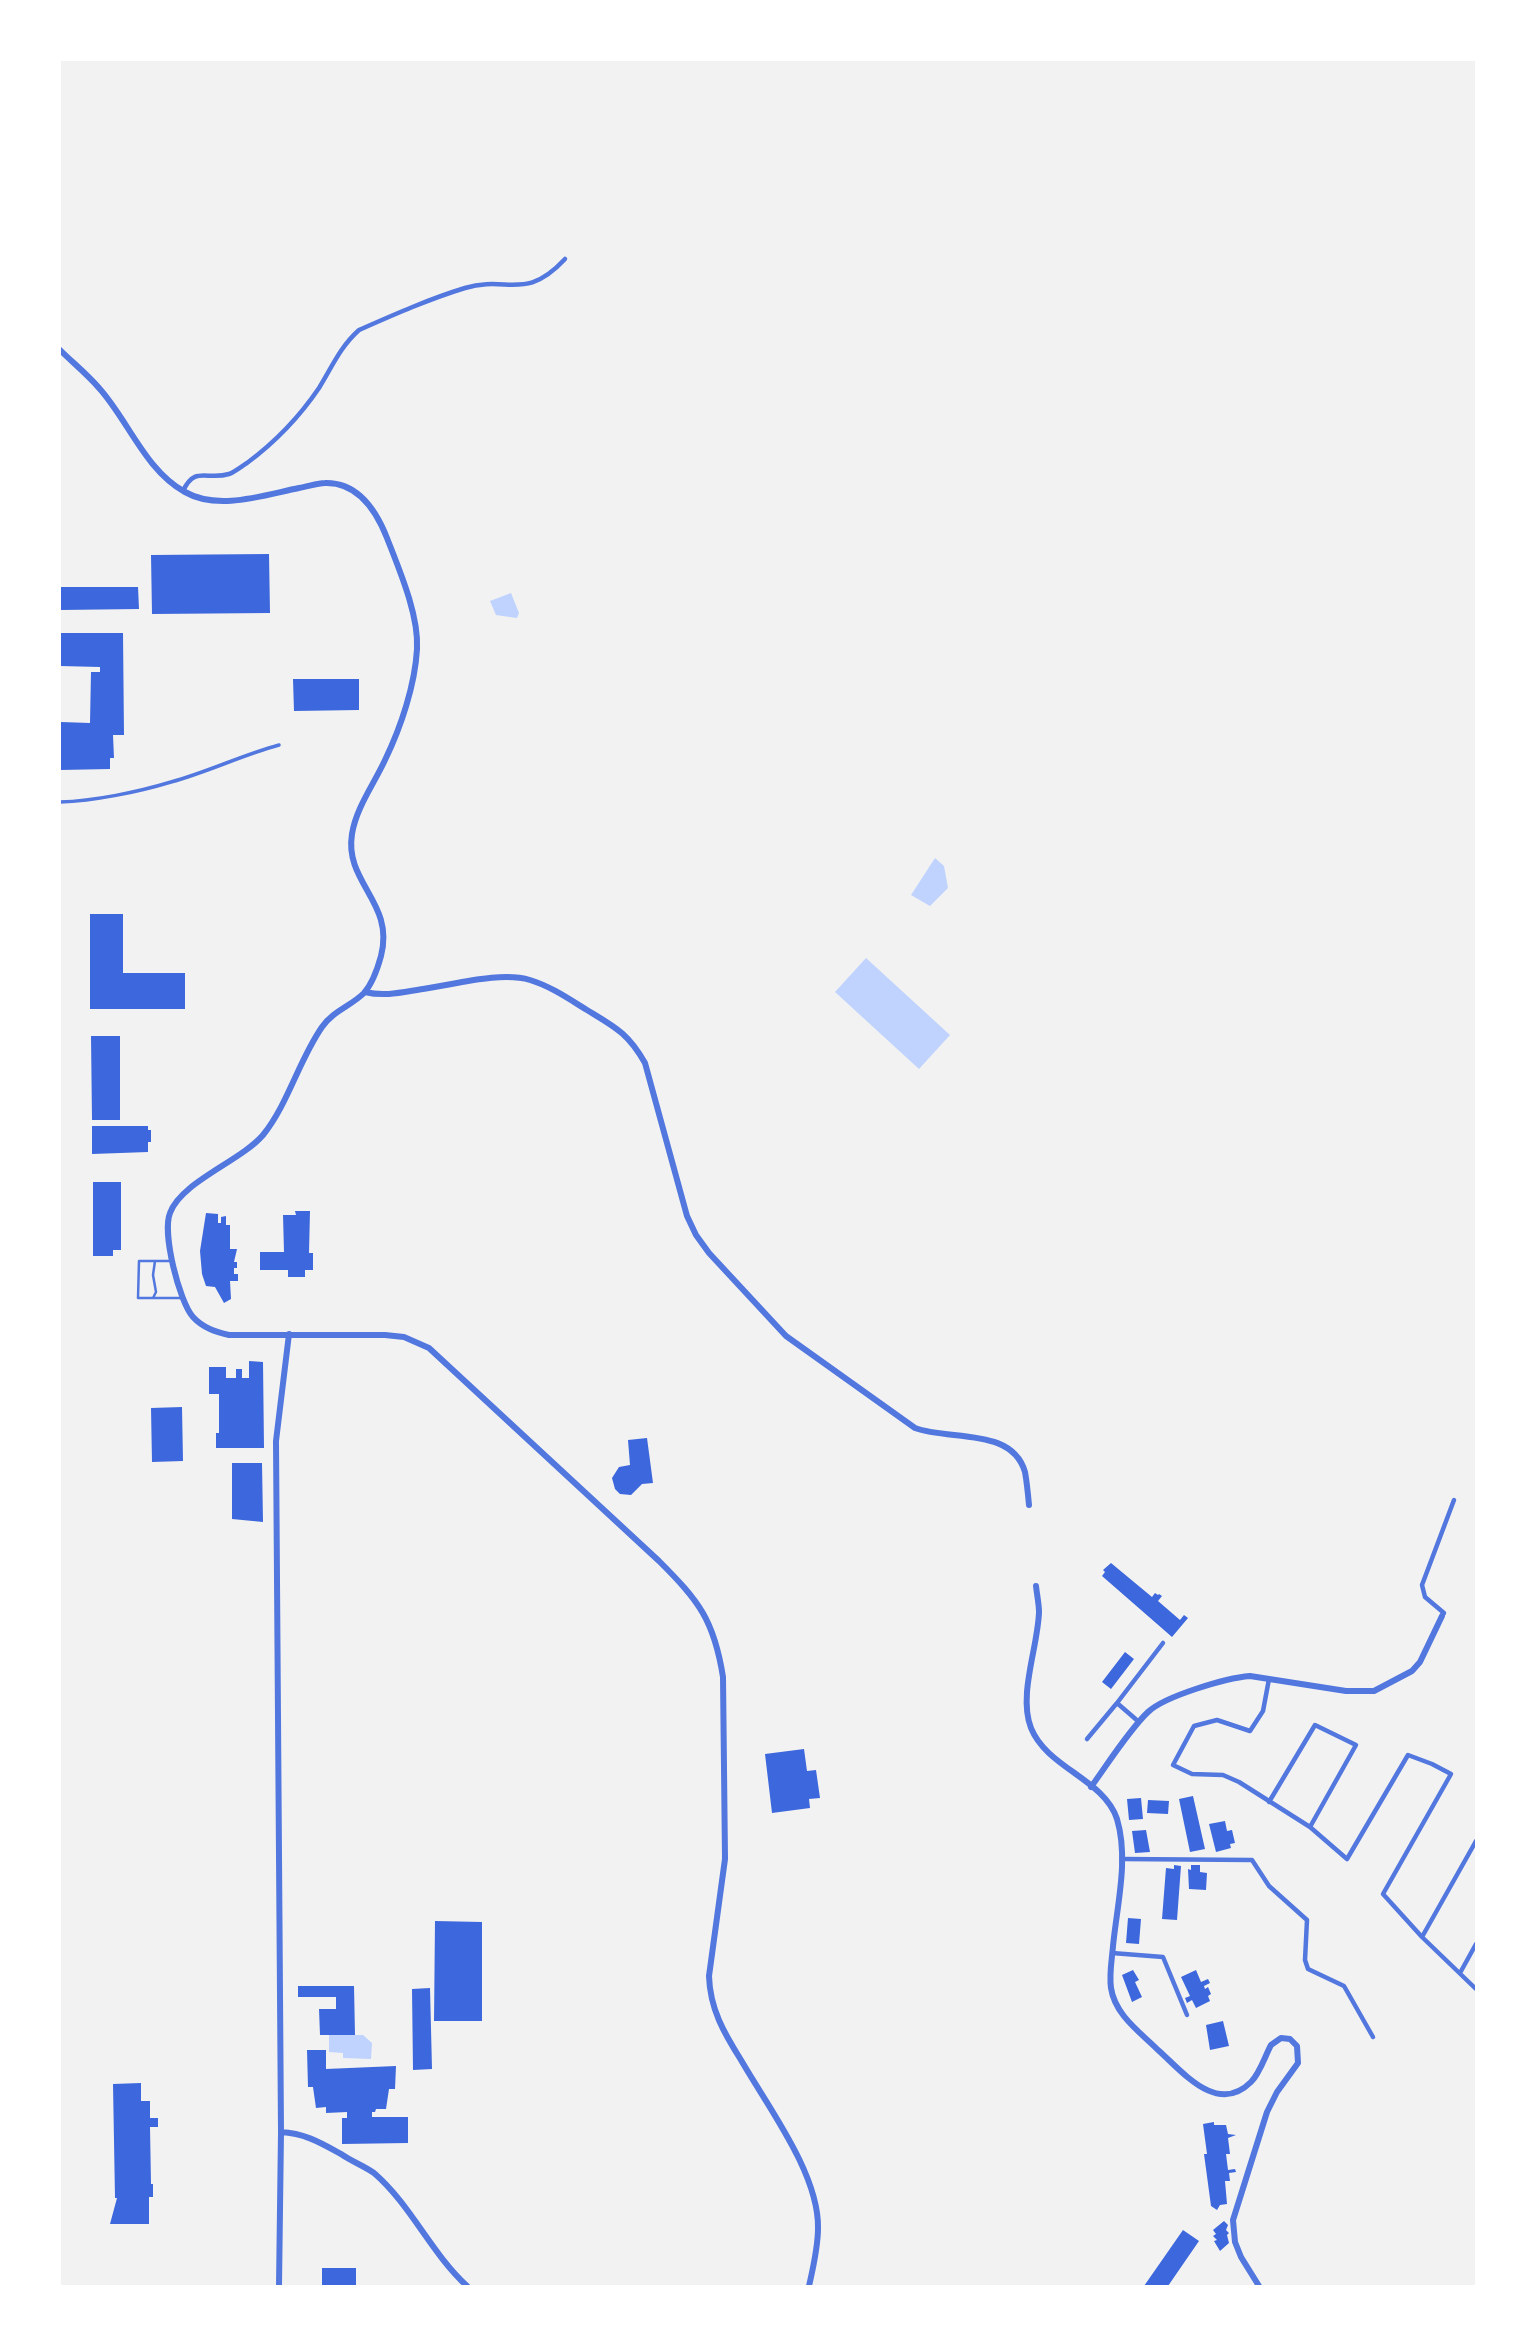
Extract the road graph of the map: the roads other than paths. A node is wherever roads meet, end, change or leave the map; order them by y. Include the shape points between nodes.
1 (565, 260) dead end
2 (60, 350) edge
3 (183, 491) junction
4 (279, 745) dead end
5 (60, 802) edge
6 (365, 992) junction
7 (155, 1261) junction
8 (173, 1261) junction
9 (153, 1298) junction
10 (184, 1298) junction
11 (289, 1335) junction
12 (1454, 1500) dead end
13 (1029, 1505) dead end
14 (1037, 1586) dead end
15 (1442, 1616) joint
16 (1163, 1643) dead end
17 (1269, 1679) junction
18 (1117, 1703) junction
19 (1139, 1723) junction
20 (1087, 1739) dead end
21 (1091, 1787) junction
22 (1269, 1802) junction
23 (1310, 1828) junction
24 (1476, 1841) edge
25 (1122, 1859) junction
26 (1422, 1937) junction
27 (1476, 1944) edge
28 (1112, 1953) junction
29 (1460, 1973) junction
30 (1476, 1989) edge
31 (1187, 2015) dead end
32 (1373, 2038) dead end
33 (281, 2132) junction
34 (279, 2287) edge
35 (467, 2287) edge
36 (809, 2287) edge
37 (1259, 2287) edge

1 - 3 street via 545,278 531,283 468,287 359,330 345,342 320,386 286,428 249,462 229,474 196,475
2 - 3 street via 99,388 157,468
3 - 6 street via 206,499 234,500 324,483 346,486 368,503 395,559 417,646 392,744 351,837 358,875 384,928 380,958
4 - 5 street via 172,782
6 - 8 street via 321,1028 264,1134 175,1204 167,1224
6 - 13 street via 383,996 475,981 527,979 560,993 621,1031 645,1063 687,1216 709,1253 786,1336 915,1428 1005,1446 1024,1470
7 - 8 lane
7 - 9 lane
7 - 9 lane via 139,1261 138,1273 138,1297
8 - 10 street
9 - 10 lane
10 - 11 street via 194,1318 214,1332
11 - 33 street via 276,1450
11 - 36 street via 385,1335 429,1348 659,1561 702,1609 718,1648 723,1677 725,1859 710,1993 726,2035 808,2179 818,2219
12 - 15 street via 1422,1585 1425,1597
14 - 21 street via 1039,1611 1026,1701 1030,1725 1048,1753
15 - 17 street via 1420,1662 1374,1691
16 - 18 street
17 - 19 street via 1235,1677 1161,1702
17 - 22 street via 1263,1711 1250,1731 1217,1720 1194,1726 1172,1765 1192,1774 1223,1775
18 - 19 street
18 - 20 street
19 - 21 street
21 - 25 street via 1116,1816
22 - 23 street
22 - 23 street via 1315,1725 1356,1745
23 - 26 street via 1347,1859 1408,1755 1451,1774 1383,1894
24 - 26 street
25 - 28 street
25 - 32 street via 1252,1860 1269,1886 1307,1920 1308,1969 1344,1986
26 - 29 street
27 - 29 street
28 - 31 street via 1163,1958
28 - 37 street via 1111,1989 1116,2006 1202,2089 1221,2093 1242,2088 1251,2082 1275,2041 1290,2039 1297,2046 1297,2063 1267,2112 1233,2220 1235,2242
29 - 30 street
33 - 34 street
33 - 35 street via 318,2141 372,2172

